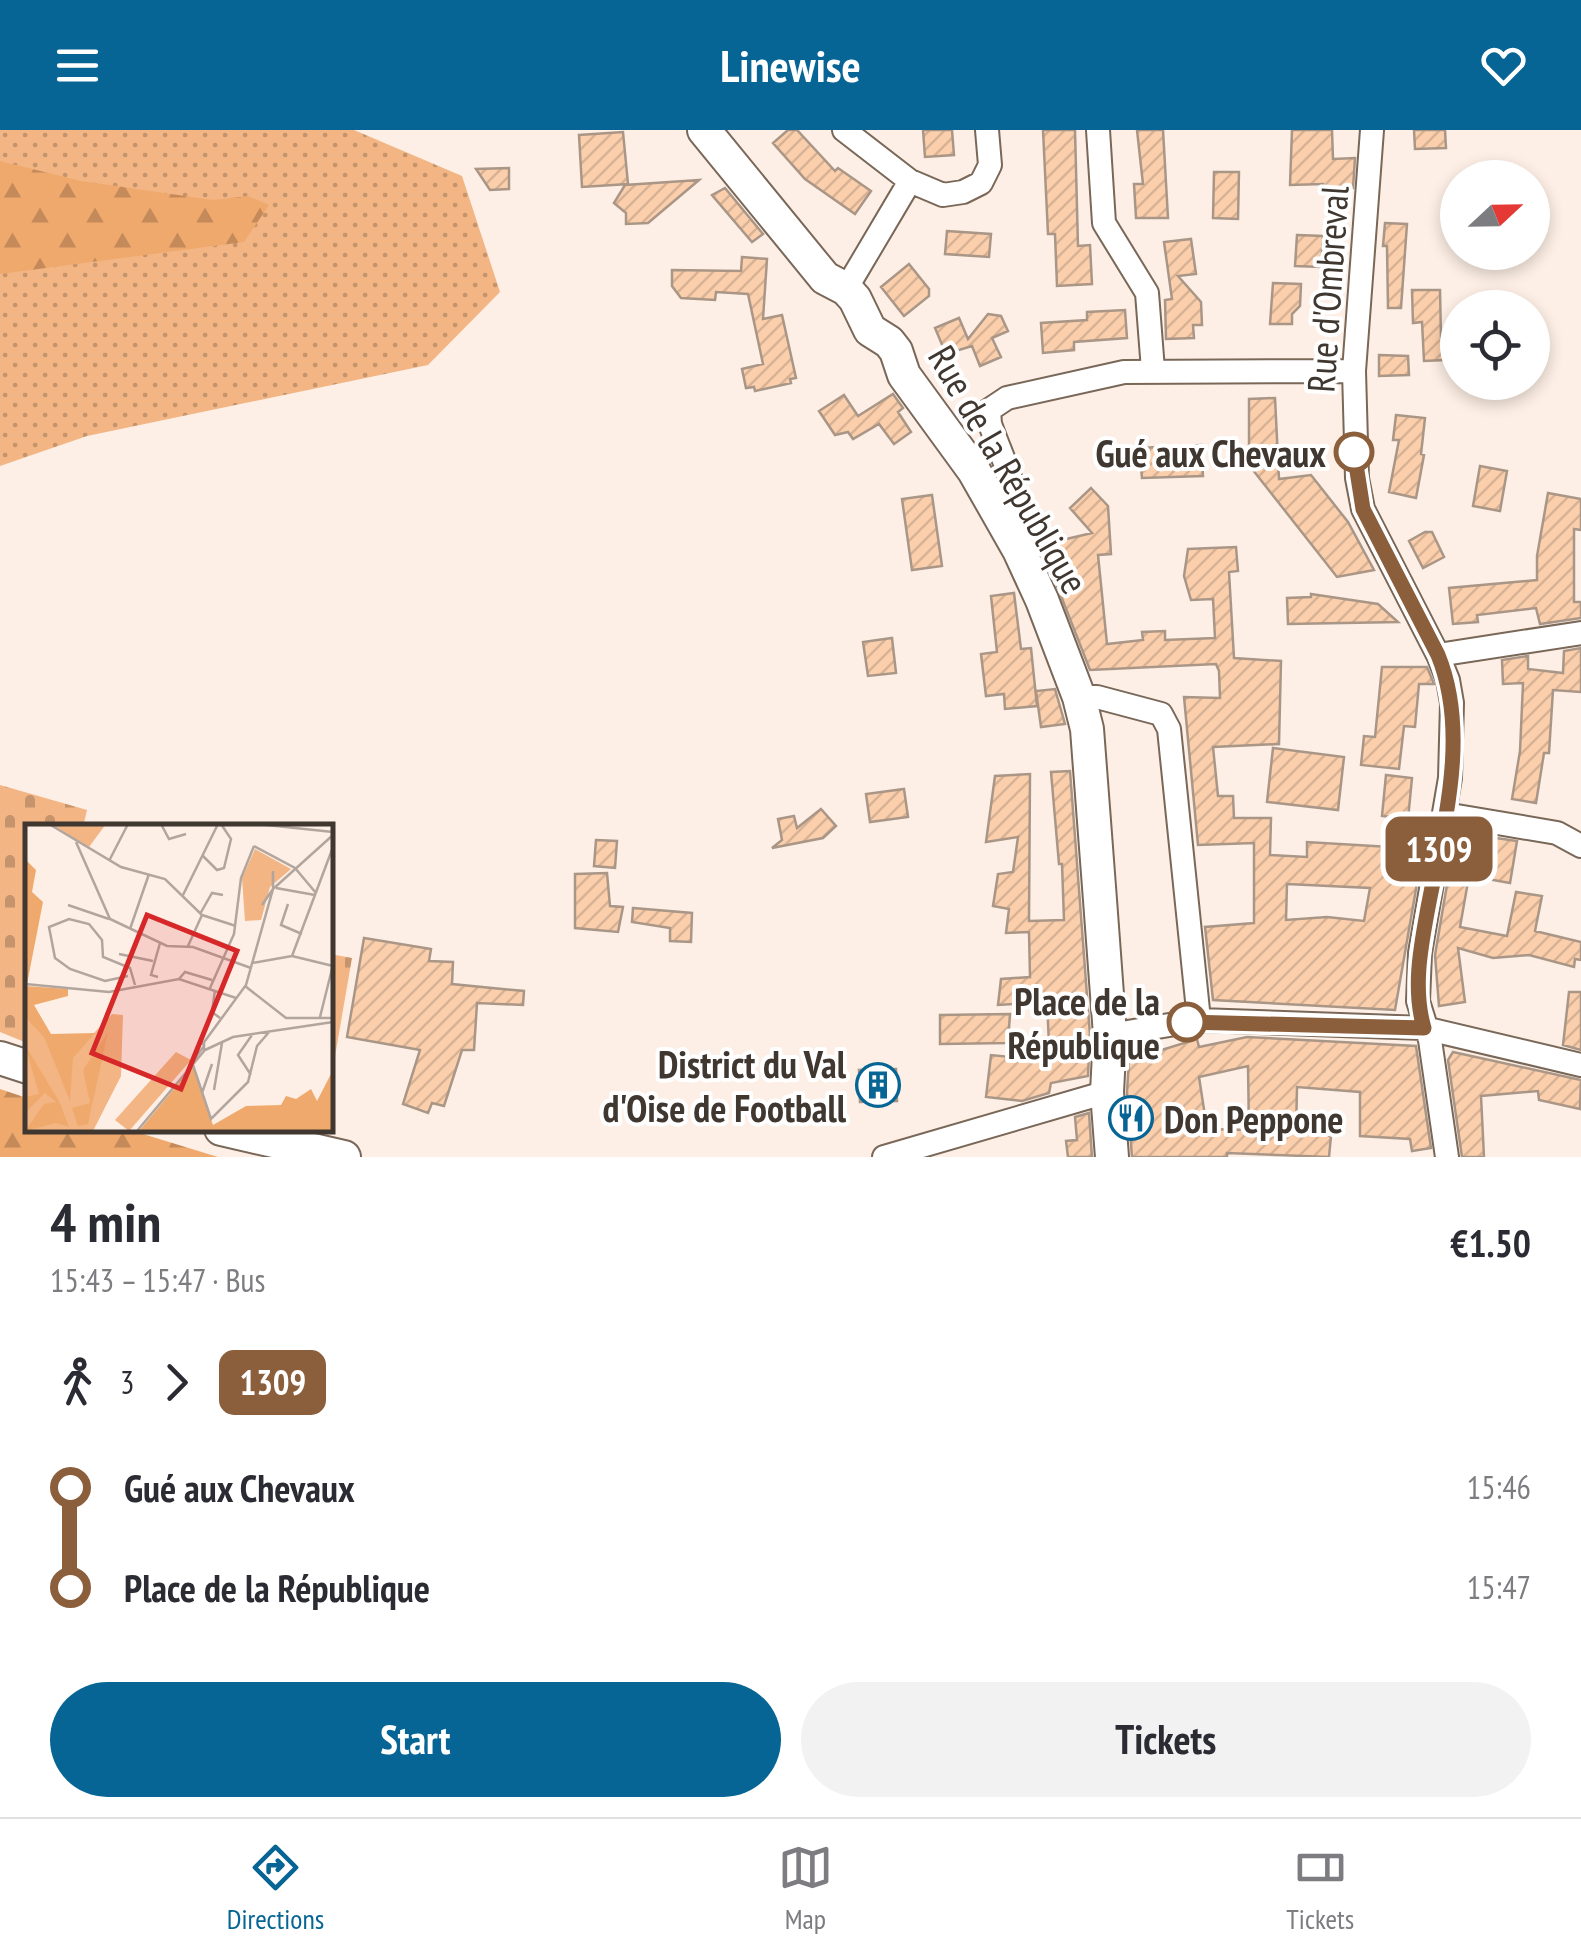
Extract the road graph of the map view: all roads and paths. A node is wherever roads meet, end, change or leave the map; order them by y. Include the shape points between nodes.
1 (704, 130) edge
2 (844, 130) edge
3 (987, 130) edge
4 (1098, 130) edge
5 (1372, 130) edge
6 (910, 182) junction
7 (846, 289) junction
8 (1152, 370) junction
9 (1354, 371) junction
10 (1019, 550) junction
11 (1581, 632) edge
12 (1438, 655) junction
13 (1079, 697) junction
14 (1445, 814) junction
15 (1581, 846) edge
16 (1199, 1020) junction
17 (1424, 1028) junction
18 (1110, 1035) junction
19 (0, 1058) edge
20 (1581, 1065) edge
21 (25, 1066) edge
22 (1107, 1092) junction
23 (229, 1132) edge
24 (260, 1140) junction
25 (330, 1156) edge
26 (291, 1157) edge
27 (884, 1157) edge
28 (1112, 1157) edge
29 (1447, 1157) edge

1 - 7 street, Rue de la République via 825,278
2 - 6 street
3 - 6 street via 990,164 981,183 943,194
4 - 8 street via 1104,223 1146,294
5 - 9 street, Rue d'Ombreval
6 - 7 street
7 - 10 street, Rue de la République via 870,330 896,351 904,374 974,471
8 - 9 street
8 - 10 street via 1007,398 989,410 1020,510
9 - 12 street, Rue d'Ombreval via 1363,509
10 - 13 street, Rue de la République
11 - 12 street
12 - 14 street, Rue d'Ombreval via 1452,703
13 - 16 street via 1162,714 1169,730
13 - 18 street, Rue de la République via 1087,729
14 - 15 street via 1557,833
14 - 17 street, Rue d'Ombreval via 1420,953
16 - 17 street
16 - 18 street
17 - 20 street
17 - 29 street, Rue d'Ombreval
18 - 22 street, Rue de la République
19 - 21 street
22 - 27 street
22 - 28 street, Rue de la République
23 - 24 street
24 - 25 street
24 - 26 street

